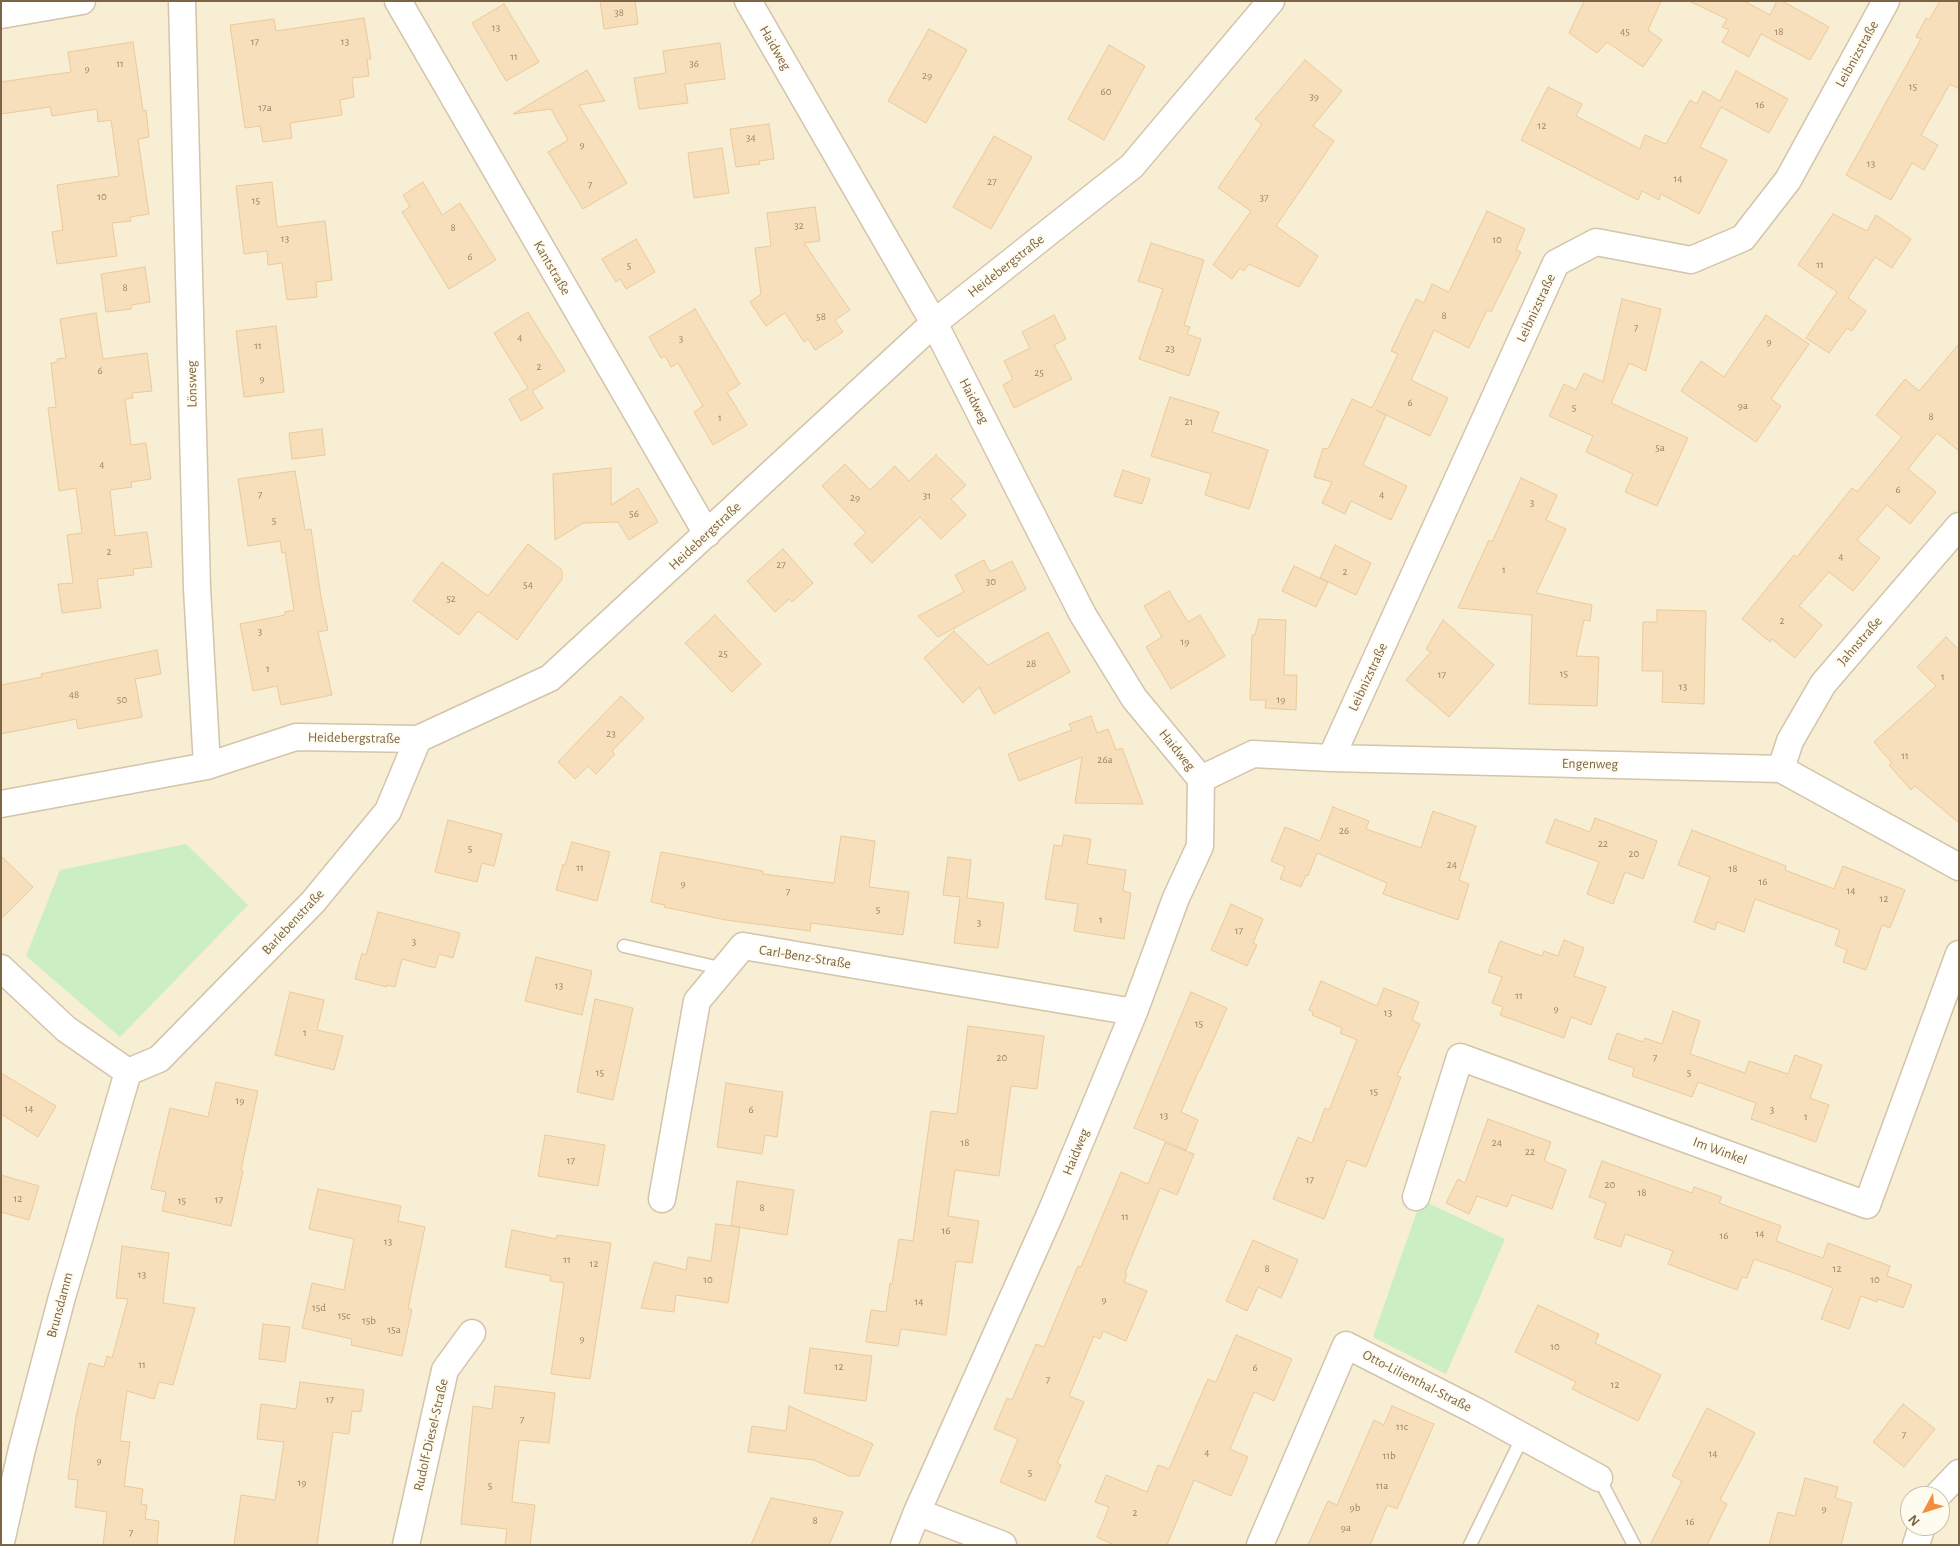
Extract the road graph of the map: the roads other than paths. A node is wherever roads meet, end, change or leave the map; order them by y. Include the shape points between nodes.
1 (82, 1) edge
2 (182, 1) edge
3 (398, 1) edge
4 (748, 1) edge
5 (1271, 1) edge
6 (1886, 1) edge
7 (1, 15) edge
8 (934, 323) junction
9 (1959, 526) edge
10 (707, 534) junction
11 (418, 739) junction
12 (1331, 758) junction
13 (207, 766) junction
14 (1781, 769) junction
15 (1201, 779) junction
16 (1, 804) edge
17 (1959, 867) edge
18 (624, 946) dead end
19 (1959, 954) edge
20 (1, 968) edge
21 (724, 969) junction
22 (1134, 1012) junction
23 (128, 1072) junction
24 (1416, 1197) dead end
25 (662, 1199) dead end
26 (472, 1334) dead end
27 (1523, 1436) junction
28 (1959, 1473) edge
29 (1598, 1478) joint
30 (1947, 1486) edge
31 (917, 1512) junction
32 (1, 1542) edge
33 (406, 1545) edge
34 (904, 1545) edge
35 (1003, 1545) edge
36 (1260, 1545) edge
37 (1470, 1545) edge
38 (1634, 1545) edge

1 - 7 street
2 - 13 street, Lönsweg via 197,588
3 - 10 street, Kantstraße
4 - 8 street, Haidweg
5 - 8 street, Heidebergstraße via 1132,166
6 - 12 street, Leibnizstraße via 1788,180 1743,238 1690,260 1596,242 1556,263
8 - 10 street, Heidebergstraße
8 - 15 street, Haidweg via 1083,615 1134,698
9 - 14 street, Jahnstraße via 1823,684 1790,741
10 - 11 street, Heidebergstraße via 550,678
11 - 13 street, Heidebergstraße via 296,737
11 - 23 street, Barlebenstraße via 388,811 313,902 159,1059
12 - 14 street, Engenweg
12 - 15 street, Engenweg via 1253,754
13 - 16 street, Heidebergstraße
14 - 17 street, Engenweg
15 - 22 street, Haidweg via 1200,846 1176,898
18 - 21 lane
19 - 24 street, Im Winkel via 1867,1204 1460,1057
20 - 23 street via 66,1029
21 - 22 street, Carl-Benz-Straße via 743,946
21 - 25 street, Carl-Benz-Straße via 697,1001
22 - 31 street, Haidweg via 1051,1212
23 - 32 street, Brunsdamm via 62,1297
26 - 33 street, Rudolf-Diesel-Straße via 445,1370
27 - 29 street, Otto-Lilienthal-Straße
27 - 36 street, Otto-Lilienthal-Straße via 1346,1345
27 - 37 lane
28 - 30 street
29 - 38 lane
31 - 34 street, Haidweg
31 - 35 street

